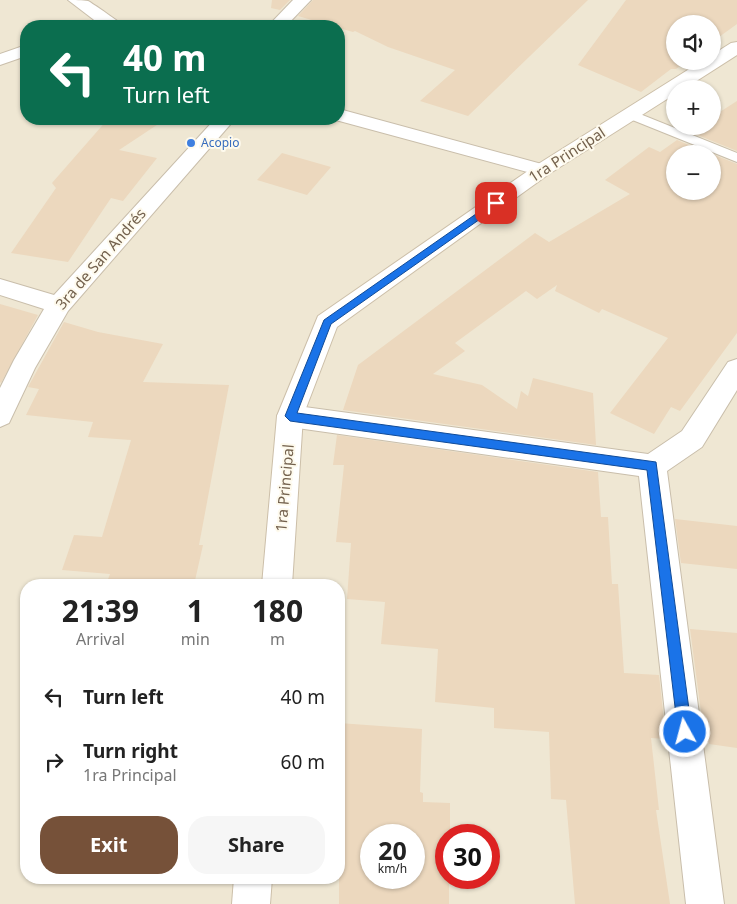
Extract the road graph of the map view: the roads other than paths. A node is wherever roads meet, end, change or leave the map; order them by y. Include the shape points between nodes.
1 (76, 0) edge
2 (303, 0) edge
3 (104, 20) edge
4 (282, 20) edge
5 (737, 47) edge
6 (20, 52) edge
7 (0, 60) edge
8 (630, 114) junction
9 (345, 117) edge
10 (220, 125) edge
11 (737, 158) edge
12 (542, 170) junction
13 (0, 287) edge
14 (59, 305) junction
15 (737, 369) edge
16 (0, 416) edge
17 (290, 416) junction
18 (652, 466) junction
19 (277, 579) edge
20 (253, 884) edge
21 (251, 904) edge
22 (706, 904) edge

1 - 3 street
2 - 4 street
5 - 8 street, 1ra Principal
6 - 7 street
8 - 11 lane
8 - 12 street, 1ra Principal
9 - 12 street
10 - 14 street, 3ra de San Andrés
12 - 17 street, 1ra Principal via 327,322
13 - 14 street
14 - 16 street, 3ra de San Andrés
15 - 18 street via 692,439
17 - 18 street
17 - 19 street, 1ra Principal
18 - 22 street
20 - 21 street

